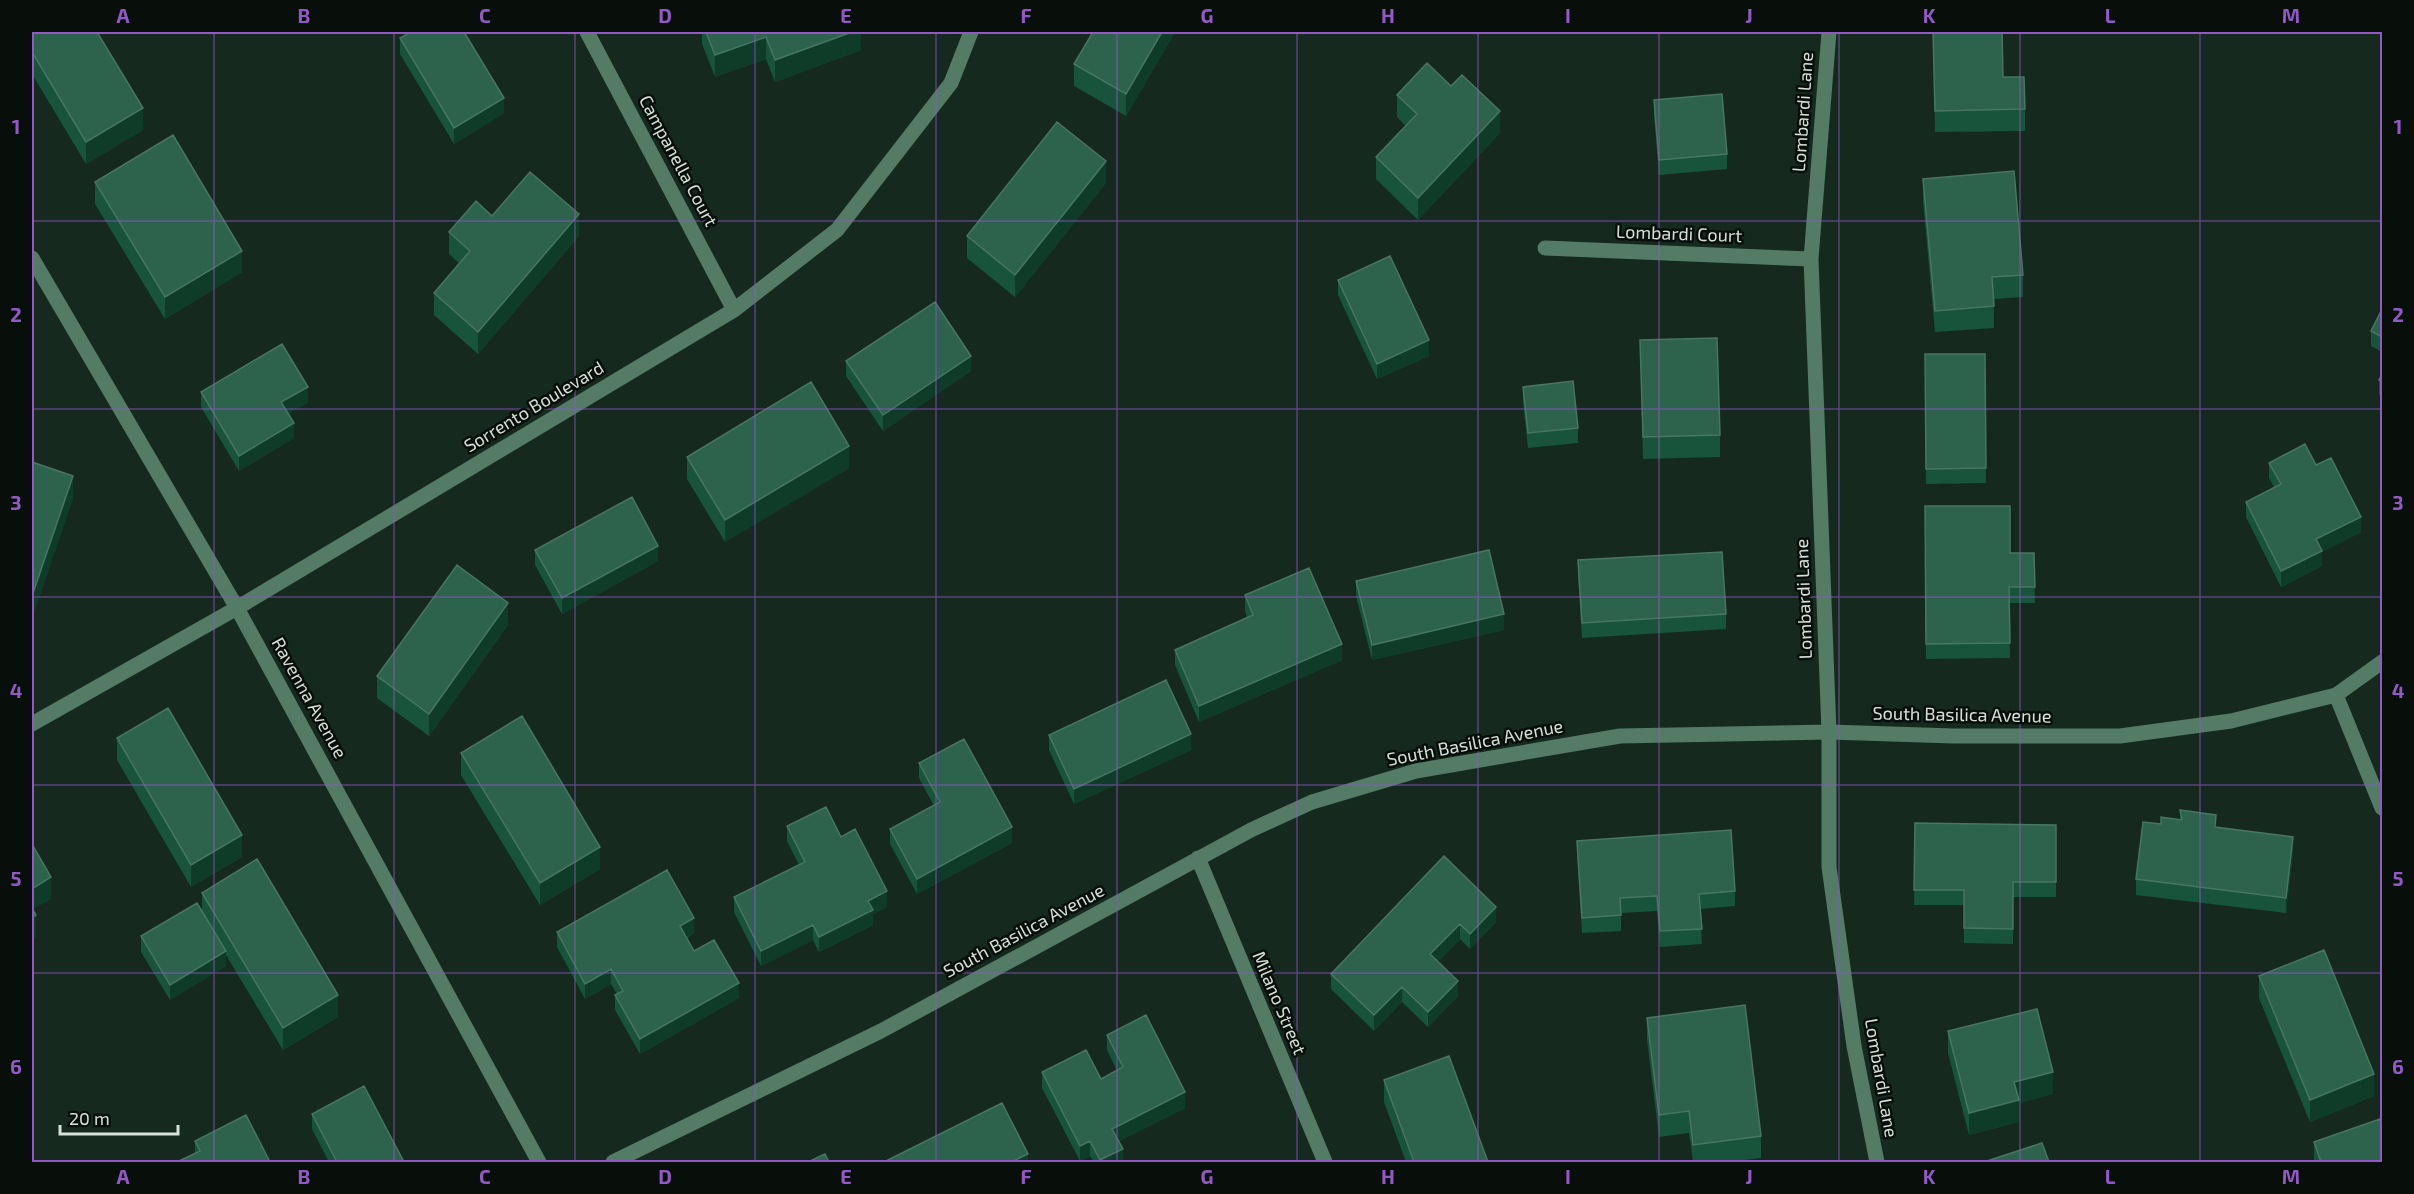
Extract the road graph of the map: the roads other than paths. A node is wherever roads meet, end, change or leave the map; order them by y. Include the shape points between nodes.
1 (587, 32) edge
2 (971, 32) edge
3 (1828, 32) edge
4 (1545, 248) dead end
5 (32, 258) edge
6 (1811, 259) junction
7 (734, 310) junction
8 (237, 608) junction
9 (2382, 662) edge
10 (2336, 695) junction
11 (32, 724) edge
12 (1829, 732) junction
13 (2382, 808) edge
14 (1198, 858) junction
15 (540, 1162) edge
16 (613, 1162) edge
17 (1325, 1162) edge
18 (1876, 1162) edge

1 - 7 street, Campanella Court
2 - 7 street, Sorrento Boulevard via 951,83 837,230
3 - 6 street, Lombardi Lane
4 - 6 street, Lombardi Court
5 - 8 street, Ravenna Avenue
6 - 12 street, Lombardi Lane
7 - 8 street, Sorrento Boulevard
8 - 11 street, Sorrento Boulevard
8 - 15 street, Ravenna Avenue
9 - 10 street, South Basilica Avenue
10 - 12 street, South Basilica Avenue via 2231,721 2120,736
10 - 13 street
12 - 14 street, South Basilica Avenue via 1620,736 1416,771 1312,802
12 - 18 street, Lombardi Lane via 1830,867 1854,1046
14 - 16 street, South Basilica Avenue via 881,1031
14 - 17 street, Milano Street

